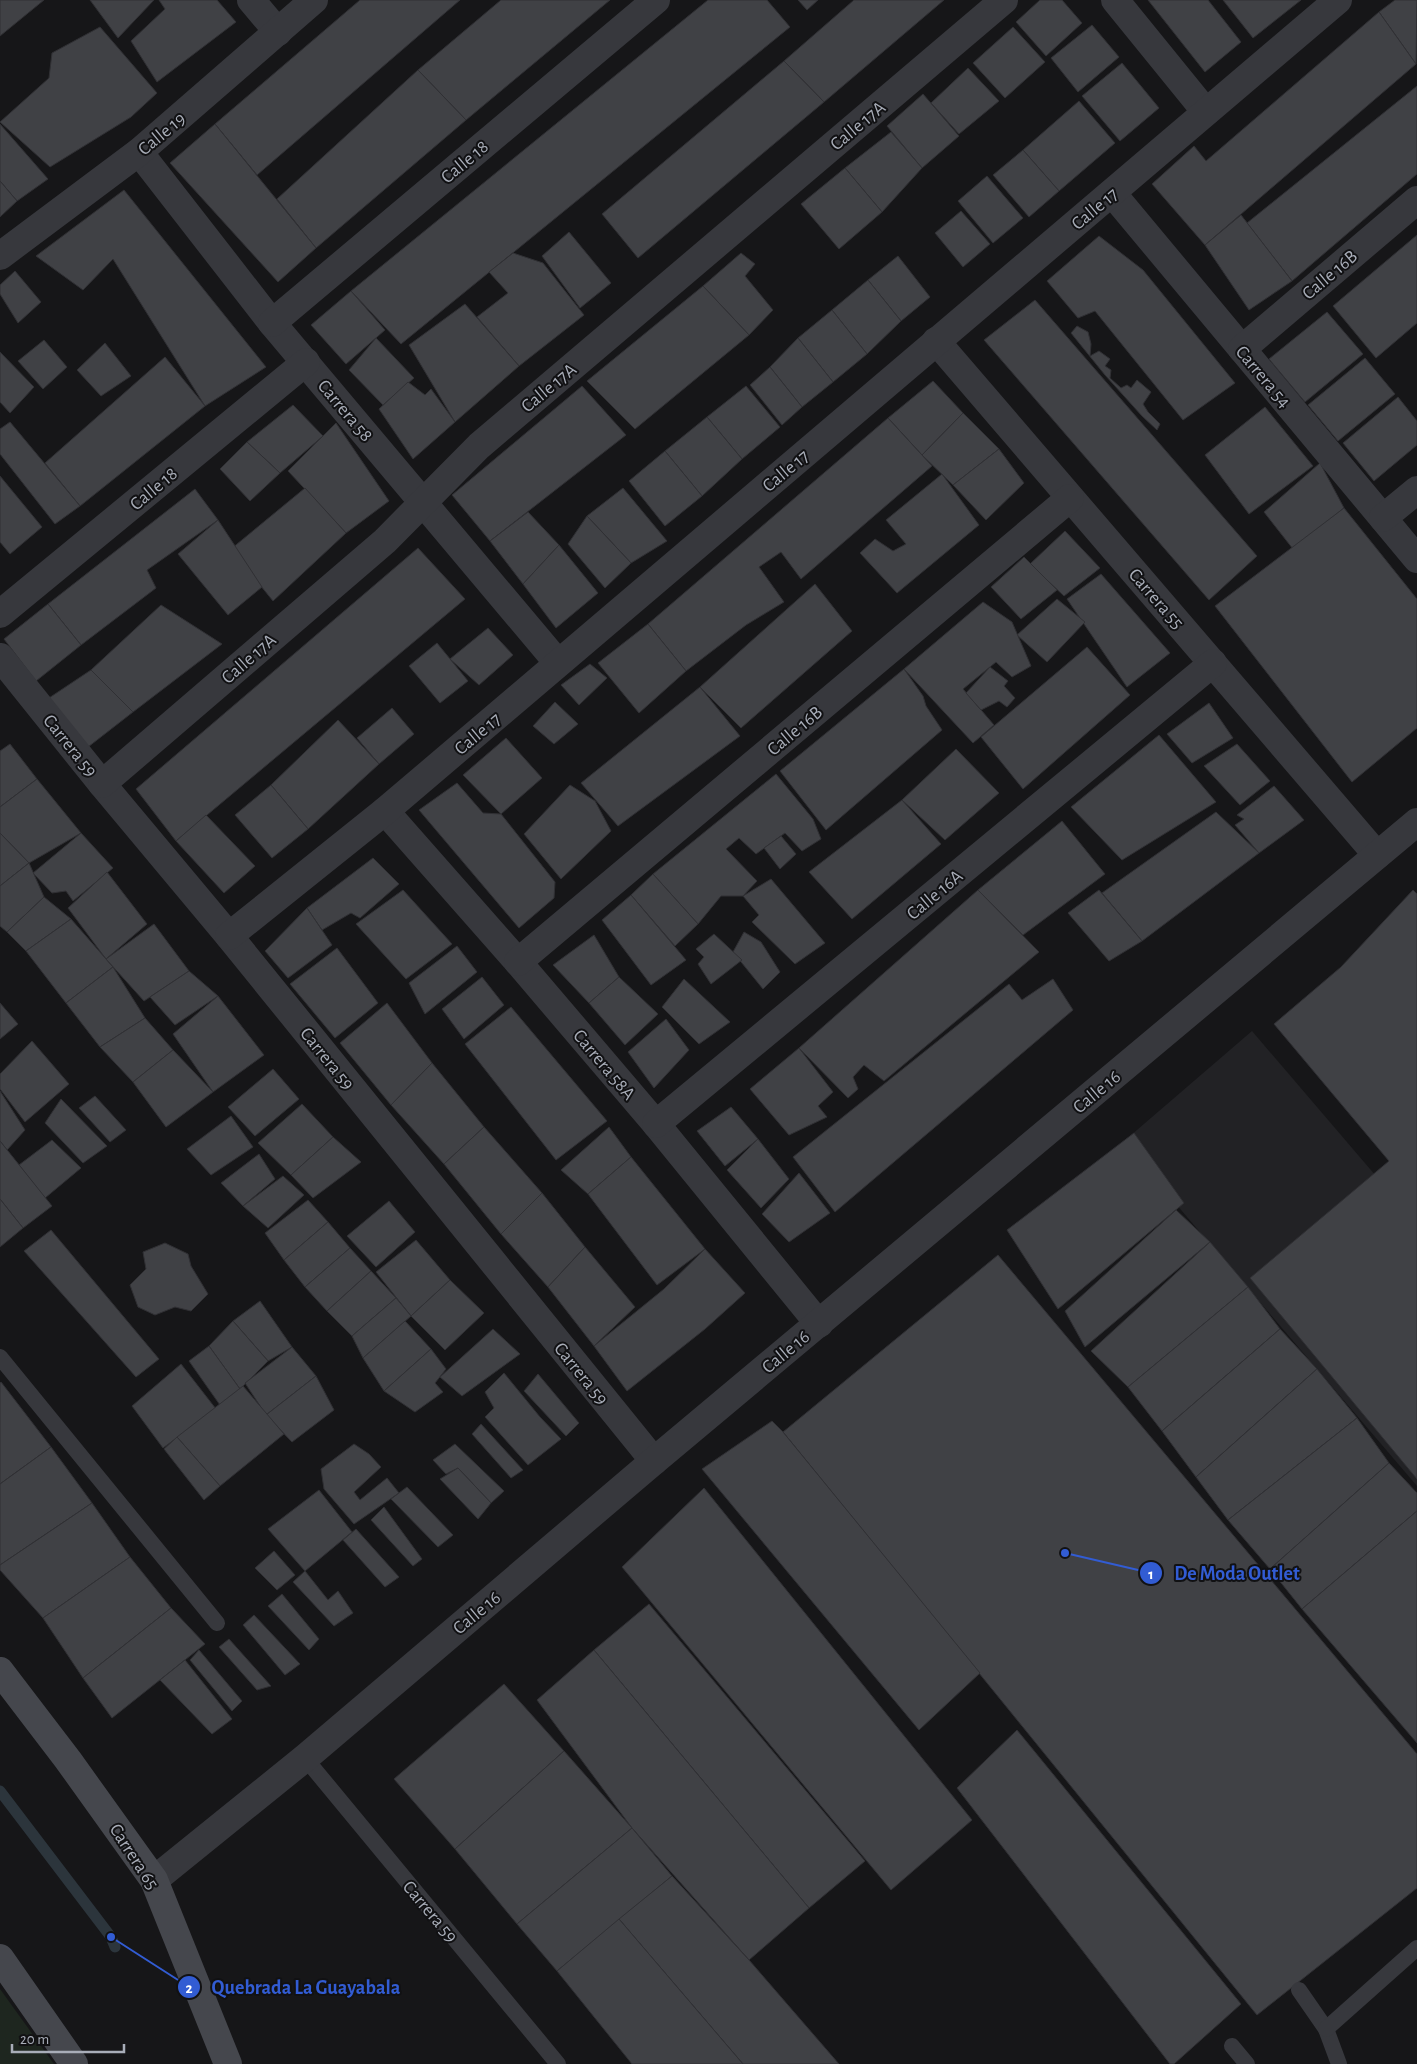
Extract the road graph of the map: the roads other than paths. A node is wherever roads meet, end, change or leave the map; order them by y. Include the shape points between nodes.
1 (251, 0) edge
2 (314, 0) edge
3 (656, 0) edge
4 (1004, 0) edge
5 (1114, 0) edge
6 (1338, 0) edge
7 (278, 32) junction
8 (1206, 112) junction
9 (140, 152) junction
10 (1112, 193) junction
11 (1417, 200) edge
12 (0, 256) edge
13 (272, 323) junction
14 (936, 341) junction
15 (1242, 349) junction
16 (306, 362) junction
17 (1417, 490) edge
18 (1070, 498) junction
19 (423, 502) junction
20 (1383, 518) junction
21 (1417, 558) edge
22 (0, 614) edge
23 (0, 656) edge
24 (1213, 663) junction
25 (558, 664) junction
26 (102, 784) junction
27 (384, 811) junction
28 (1417, 822) edge
29 (1377, 855) junction
30 (229, 936) junction
31 (518, 962) junction
32 (656, 1124) junction
33 (819, 1324) junction
34 (0, 1357) edge
35 (654, 1461) junction
36 (216, 1623) dead end
37 (0, 1671) edge
38 (305, 1758) junction
39 (154, 1880) junction
40 (1417, 1948) edge
41 (0, 1958) edge
42 (1299, 1990) dead end
43 (1326, 2029) junction
44 (1232, 2046) dead end
45 (74, 2064) edge
46 (228, 2064) edge
47 (558, 2064) edge
48 (1247, 2064) edge
49 (1339, 2064) edge

1 - 7 street
2 - 7 street, Calle 19
3 - 13 street, Calle 18
4 - 19 street, Calle 17A via 479,446
5 - 8 street
6 - 8 street, Calle 17
7 - 9 street, Calle 19
8 - 10 street, Calle 17
9 - 12 street, Calle 19
9 - 13 street, Carrera 58
10 - 14 street, Calle 17
10 - 15 street, Carrera 54
11 - 15 street, Calle 16B
13 - 16 street, Carrera 58
14 - 18 street, Carrera 55
14 - 25 street, Calle 17
15 - 20 street, Carrera 54
16 - 19 street, Carrera 58
16 - 22 street, Calle 18
17 - 20 street
18 - 24 street, Carrera 55
18 - 31 street, Calle 16B
19 - 25 street, Carrera 58
19 - 26 street, Calle 17A via 385,541
20 - 21 street, Carrera 54
23 - 26 street, Carrera 59
24 - 29 street, Carrera 55
24 - 32 street, Calle 16A
25 - 27 street, Calle 17
26 - 30 street, Carrera 59
27 - 30 street, Calle 17
27 - 31 street, Carrera 58A
28 - 29 street, Calle 16
29 - 33 street, Calle 16
30 - 35 street, Carrera 59
31 - 32 street, Carrera 58A
32 - 33 street, Carrera 58A
33 - 35 street, Calle 16
34 - 36 lane
35 - 38 street, Calle 16
37 - 39 main road, Carrera 65
38 - 39 street, Calle 16
38 - 47 lane, Carrera 59
39 - 46 main road, Carrera 65
40 - 43 lane
41 - 45 main road
42 - 43 lane
43 - 49 lane
44 - 48 lane

